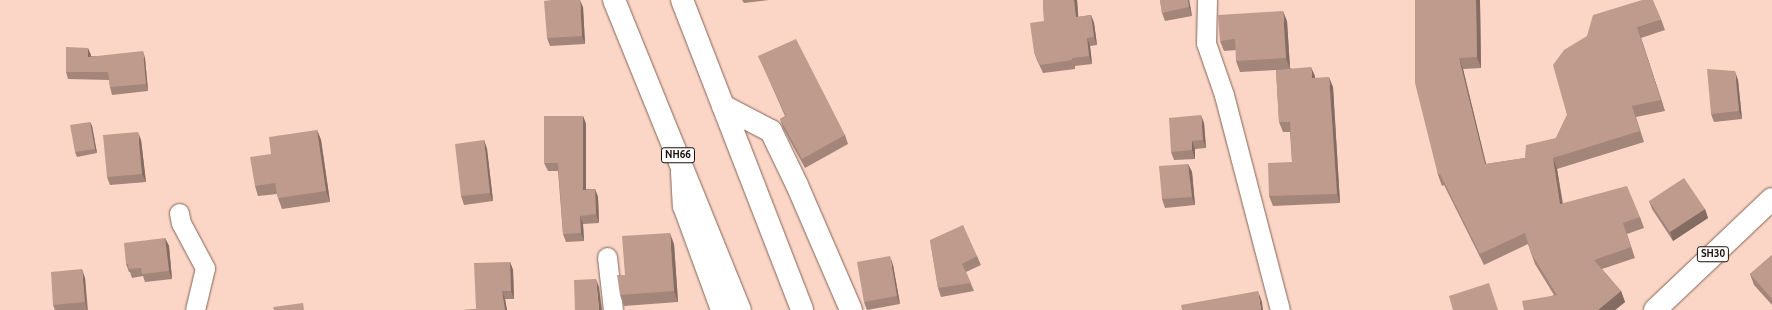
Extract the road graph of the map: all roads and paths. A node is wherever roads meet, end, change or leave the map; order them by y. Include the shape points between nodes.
1 (614, 0) edge
2 (682, 0) edge
3 (1207, 0) edge
4 (723, 106) junction
5 (682, 164) junction
6 (1772, 199) edge
7 (179, 213) dead end
8 (607, 257) dead end
9 (195, 310) edge
10 (613, 310) edge
11 (722, 310) edge
12 (740, 310) edge
13 (802, 310) edge
14 (851, 310) edge
15 (1280, 310) edge
16 (1655, 310) edge

1 - 5 main road, NH66
2 - 4 main road
3 - 15 street via 1206,43 1224,95
4 - 13 main road
4 - 14 main road via 771,131
5 - 11 main road via 684,206
5 - 12 main road, NH66
6 - 16 main road, SH30
7 - 9 street via 181,223 205,268
8 - 10 street

